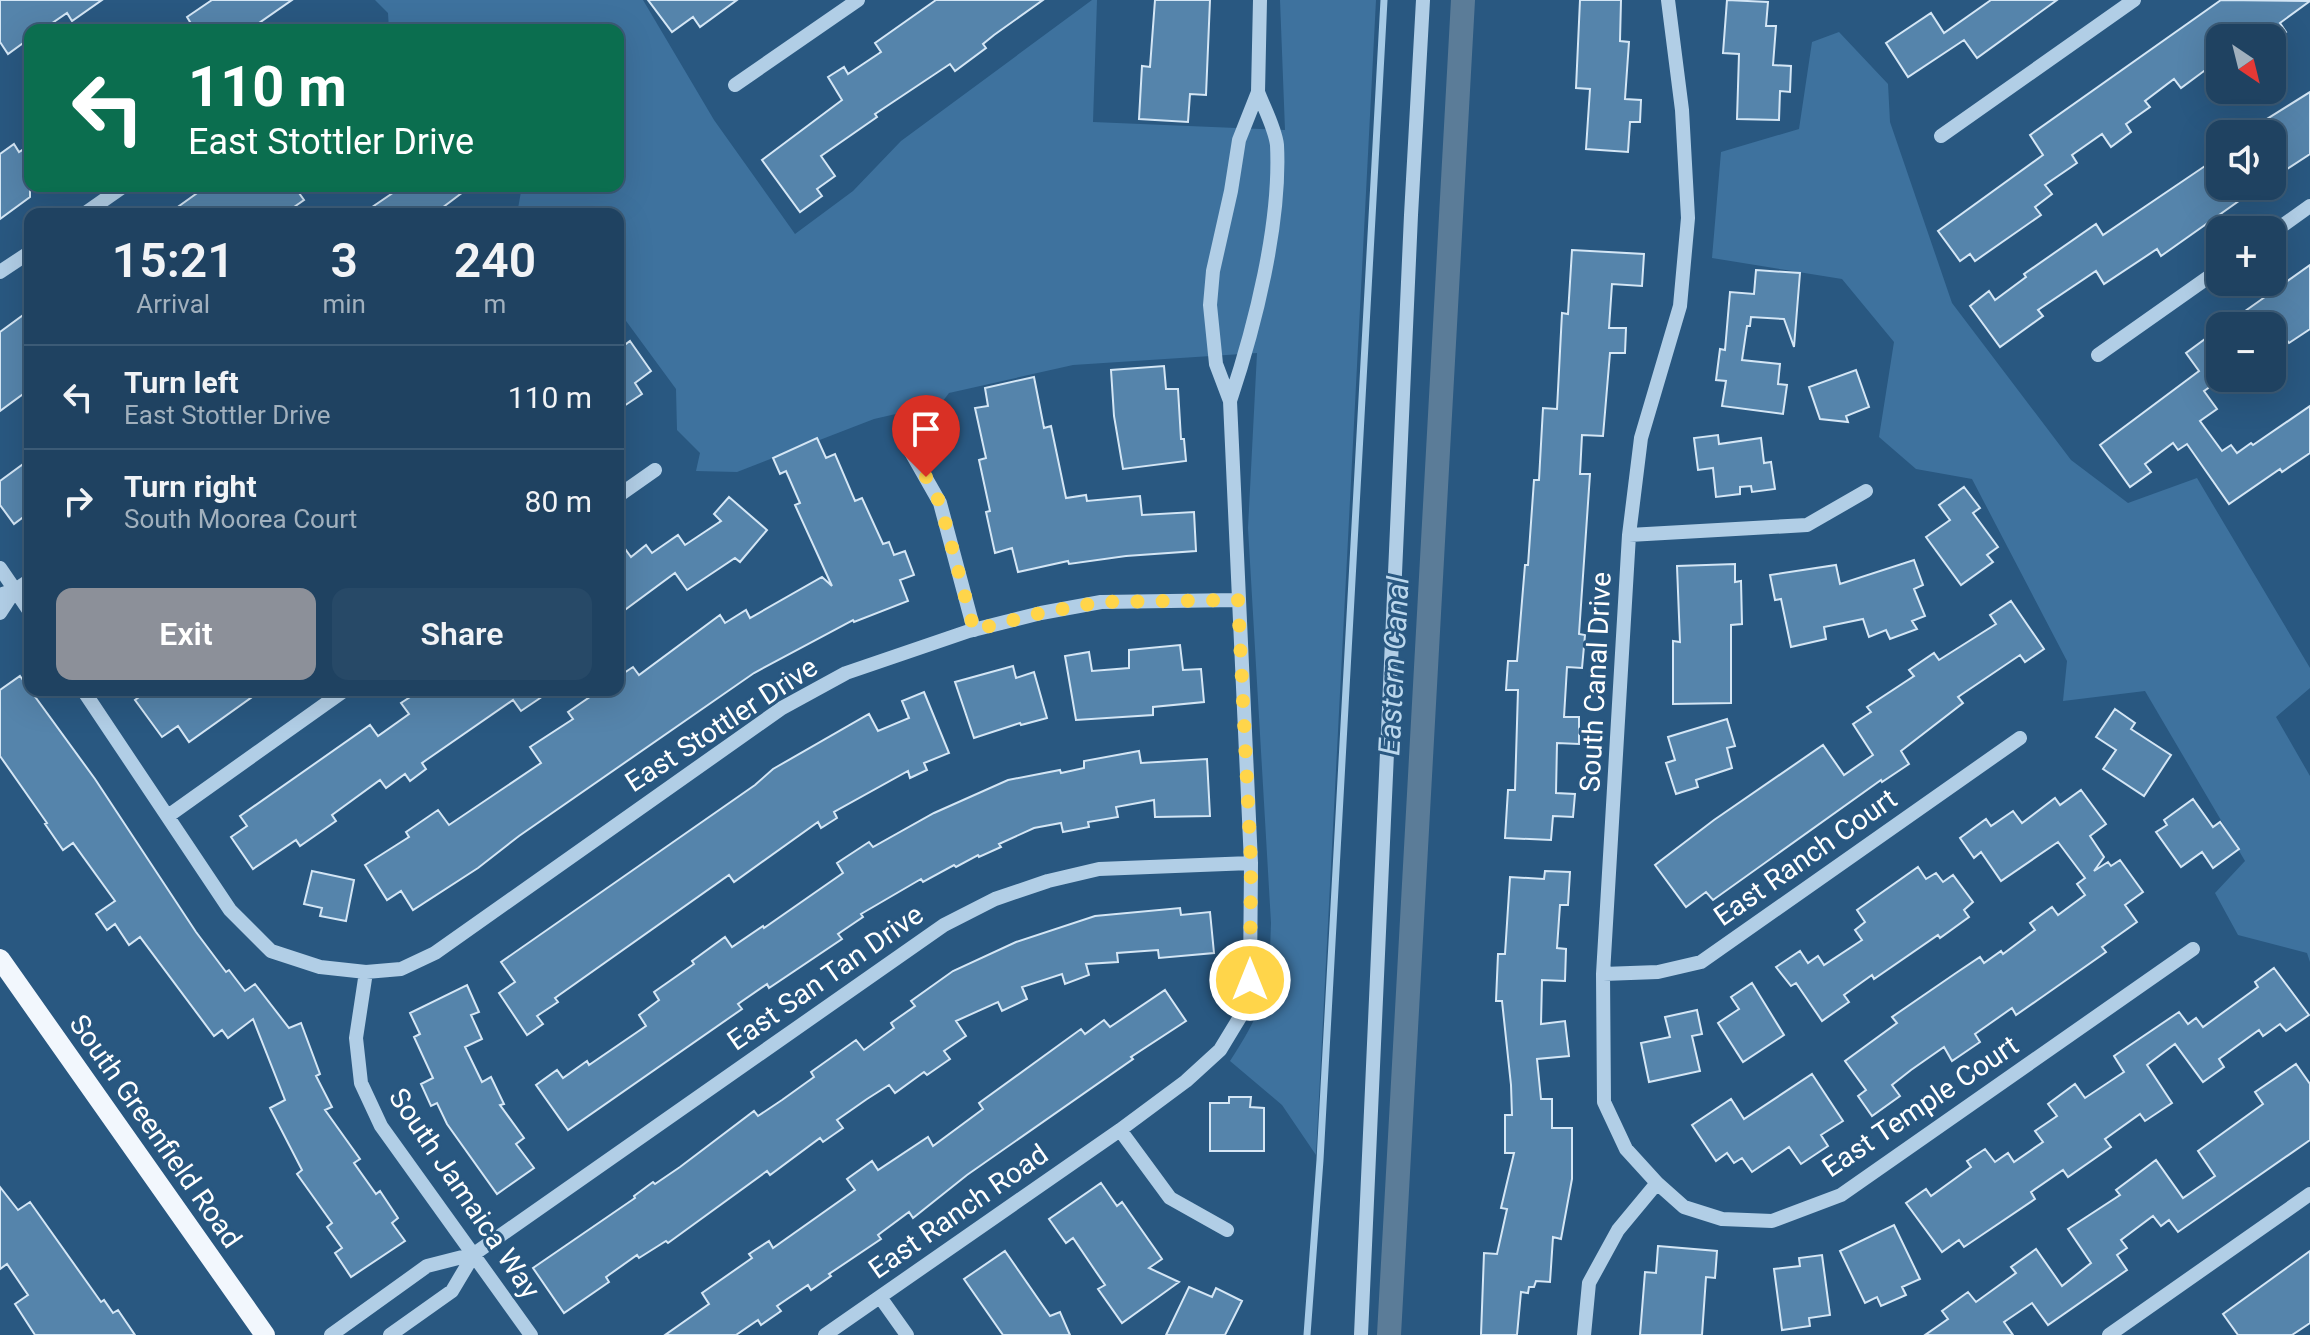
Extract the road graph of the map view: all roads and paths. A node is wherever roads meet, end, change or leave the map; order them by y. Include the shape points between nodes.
1 (858, 0) edge
2 (1260, 0) edge
3 (1423, 0) edge
4 (1668, 0) edge
5 (2134, 0) edge
6 (735, 85) dead end
7 (1258, 92) junction
8 (1941, 136) dead end
9 (115, 192) edge
10 (2310, 206) edge
11 (93, 208) edge
12 (2286, 223) edge
13 (24, 256) edge
14 (0, 272) edge
15 (2206, 279) edge
16 (2098, 355) dead end
17 (1230, 401) junction
18 (911, 452) dead end
19 (655, 470) dead end
20 (1866, 491) dead end
21 (624, 492) edge
22 (1629, 535) junction
23 (0, 568) edge
24 (24, 584) edge
25 (15, 590) junction
26 (0, 595) edge
27 (1238, 600) junction
28 (24, 603) edge
29 (0, 613) edge
30 (974, 630) junction
31 (87, 696) edge
32 (337, 696) edge
33 (2020, 738) dead end
34 (168, 816) junction
35 (1251, 863) junction
36 (2193, 949) dead end
37 (0, 959) edge
38 (366, 972) junction
39 (1603, 974) junction
40 (1120, 1130) junction
41 (1657, 1183) junction
42 (2310, 1194) edge
43 (1227, 1230) dead end
44 (474, 1254) junction
45 (880, 1297) junction
46 (265, 1335) edge
47 (331, 1335) edge
48 (390, 1335) edge
49 (531, 1335) edge
50 (825, 1335) edge
51 (907, 1335) edge
52 (1361, 1335) edge
53 (1584, 1335) edge
54 (2109, 1335) edge

1 - 6 street
2 - 7 street
3 - 52 street
4 - 22 street, South Canal Drive via 1688,218 1680,306 1641,438
5 - 8 street
7 - 17 street via 1277,142 1273,214 1254,322
7 - 17 street via 1239,140 1213,271 1210,305 1216,364
9 - 11 street
10 - 12 street
13 - 14 street
15 - 16 street
17 - 27 street, East Ranch Road
18 - 30 street via 940,503
19 - 21 street
20 - 22 street via 1807,525
22 - 39 street, South Canal Drive
23 - 25 street
24 - 25 street
25 - 26 street
25 - 28 street
25 - 29 street
27 - 30 street, East Stottler Drive via 1101,602
27 - 35 street, East Ranch Road
30 - 38 street, East Stottler Drive via 846,673 782,708 435,953 401,969
31 - 34 street
32 - 34 street
33 - 39 street, East Ranch Court via 1701,962 1658,972
34 - 38 street via 230,910 271,951 320,967
35 - 40 street, East Ranch Road via 1250,980 1240,1017 1220,1050
35 - 44 street, East San Tan Drive via 1099,869 995,899 944,925
36 - 41 street, East Temple Court via 1841,1195 1772,1221 1722,1219 1684,1207
37 - 46 main road, South Greenfield Road
38 - 44 street, South Jamaica Way via 356,1038 361,1083 381,1126
39 - 41 street, South Canal Drive via 1604,1102 1626,1149
40 - 43 street via 1170,1198
40 - 45 street, East Ranch Road
41 - 53 street via 1618,1230 1589,1283
42 - 54 street
44 - 47 street, East San Tan Drive via 427,1266
44 - 48 street, East San Tan Drive via 452,1291
44 - 49 street, South Jamaica Way
45 - 50 street, East Ranch Road
45 - 51 street

